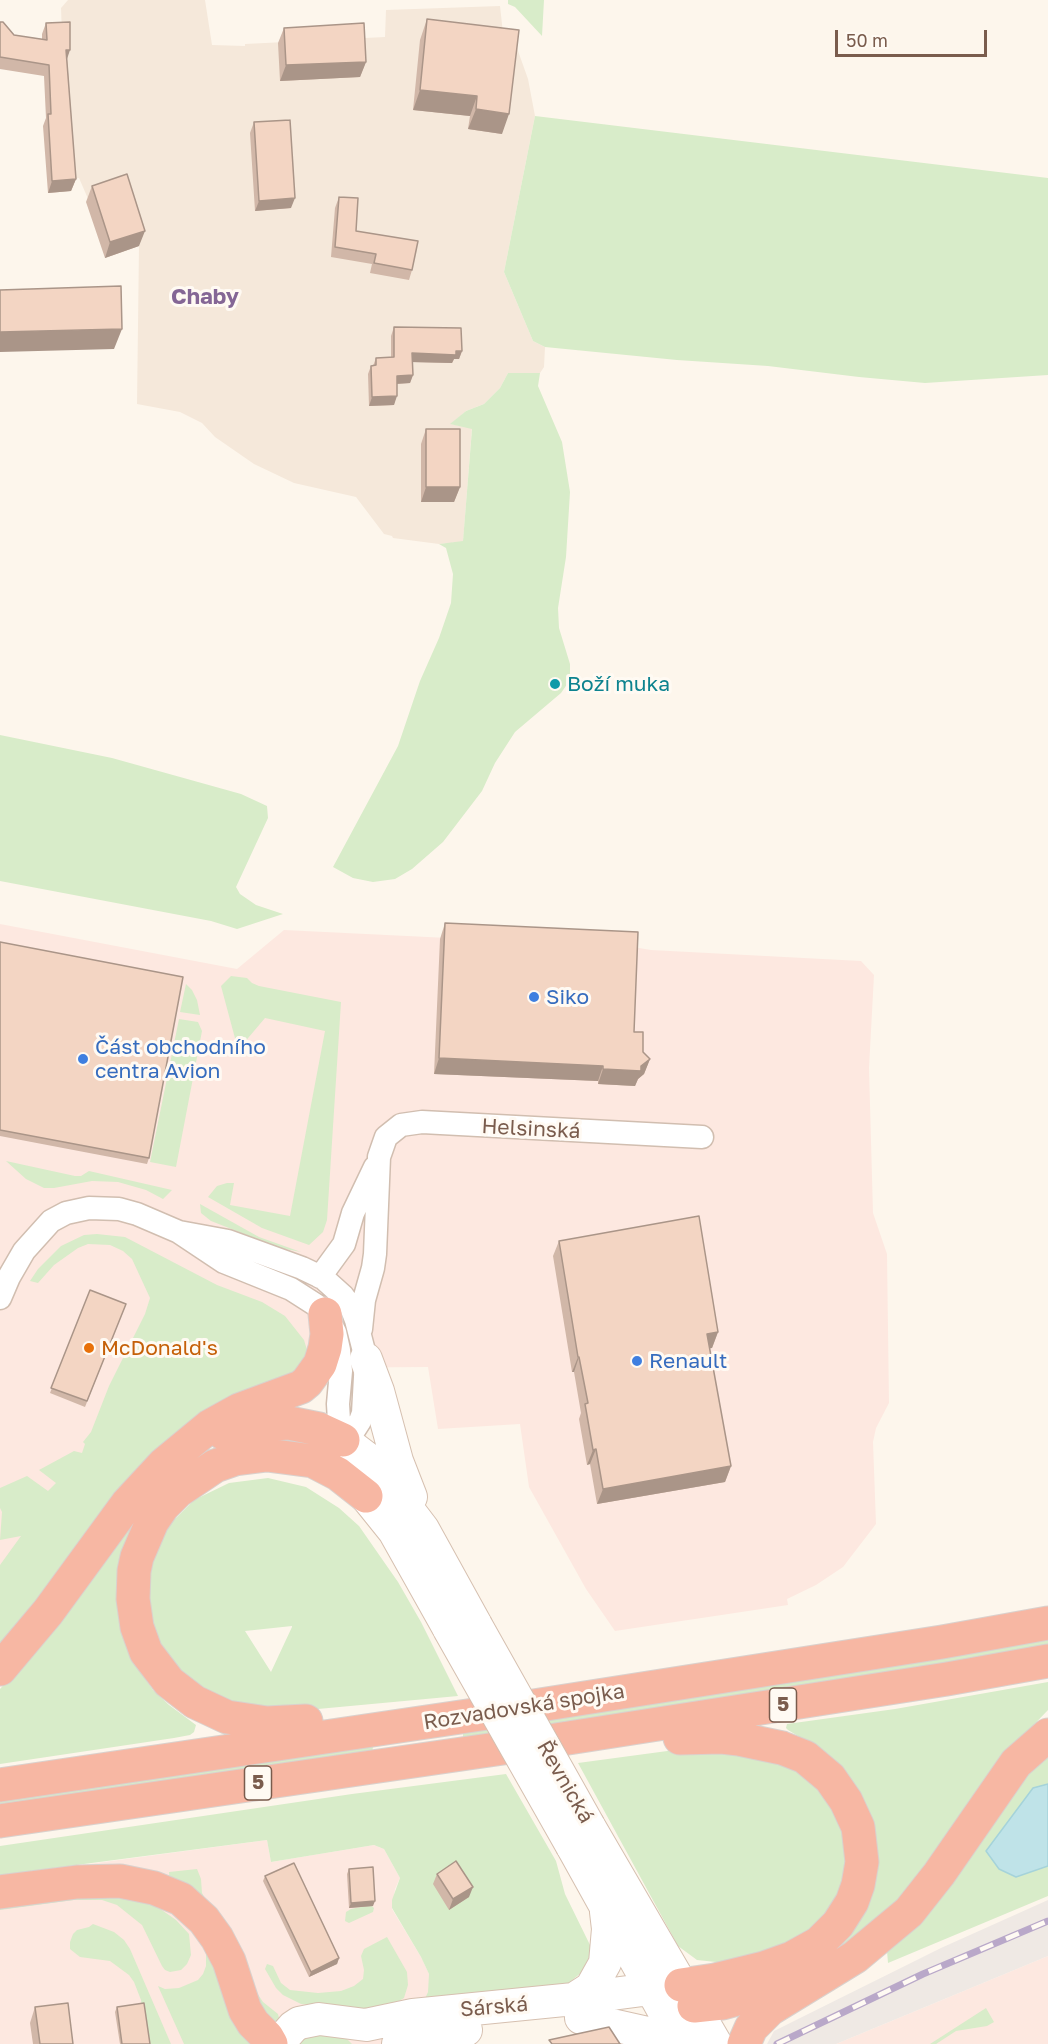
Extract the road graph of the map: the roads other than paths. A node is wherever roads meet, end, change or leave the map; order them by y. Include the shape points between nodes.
1 (702, 1137) dead end
2 (380, 1157) junction
3 (179, 1232) junction
4 (321, 1277) junction
5 (0, 1298) edge
6 (325, 1314) junction
7 (364, 1348) junction
8 (344, 1440) junction
9 (185, 1447) junction
10 (300, 1458) junction
11 (366, 1496) junction
12 (423, 1529) junction
13 (1048, 1623) edge
14 (462, 1627) junction
15 (1048, 1661) edge
16 (0, 1669) edge
17 (508, 1710) junction
18 (1048, 1735) edge
19 (517, 1746) junction
20 (0, 1785) edge
21 (0, 1821) edge
22 (581, 1836) junction
23 (0, 1892) edge
24 (605, 1905) junction
25 (834, 1970) junction
26 (673, 1997) junction
27 (577, 2009) junction
28 (336, 2021) junction
29 (270, 2044) edge
30 (278, 2044) edge
31 (365, 2044) edge
32 (398, 2044) edge
33 (676, 2044) edge
34 (682, 2044) edge
35 (716, 2044) edge
36 (744, 2044) edge

1 - 2 street, Helsinská via 411,1122 386,1137
2 - 4 street, Helsinská via 353,1213 344,1244
2 - 7 street, Helsinská via 375,1254 362,1310
3 - 4 street via 228,1241
3 - 5 street via 119,1209 89,1208 66,1213 51,1221 33,1240
3 - 6 street via 224,1262 305,1296
4 - 7 street via 351,1307
6 - 8 street via 339,1350 338,1404
6 - 9 highway via 325,1348 320,1365 308,1382 224,1417
7 - 8 street, Helsinská via 363,1413
7 - 12 main road via 397,1461
8 - 9 highway via 303,1425 273,1423 229,1431
8 - 10 highway
8 - 11 main road, Řevnická via 350,1468
8 - 12 main road, Řevnická via 372,1462
9 - 16 highway via 127,1504 42,1620
10 - 11 highway via 338,1474
10 - 17 highway via 255,1456 215,1466 178,1491 157,1514 137,1557 133,1599 142,1642 159,1671 195,1702 221,1715 253,1722
11 - 14 main road, Řevnická
12 - 14 main road, Řevnická
13 - 17 highway, Rozvadovská spojka / 5
14 - 22 main road, Řevnická, bridge
15 - 19 highway, Rozvadovská spojka / 5
17 - 20 highway, Rozvadovská spojka / 5
18 - 25 highway via 1016,1763 909,1912
19 - 21 highway, Rozvadovská spojka / 5
19 - 26 highway via 703,1736 758,1742 805,1757 830,1778 846,1801 858,1827 862,1862 856,1894 833,1930 811,1948 779,1963 715,1980
22 - 24 main road, Řevnická
22 - 26 main road, Řevnická
23 - 29 highway via 120,1881 181,1899 217,1938 245,2010
24 - 26 main road, Řevnická
24 - 27 main road via 605,1963
25 - 26 highway via 722,2003
25 - 36 highway via 770,2010 751,2028
26 - 27 main road, Sárská
26 - 34 main road, Řevnická
26 - 35 main road, Řevnická
27 - 28 main road, Sárská via 413,2014 366,2025
27 - 32 main road, Sárská via 436,2033
27 - 33 main road
28 - 30 main road, Sárská via 299,2023
28 - 31 main road via 354,2030

